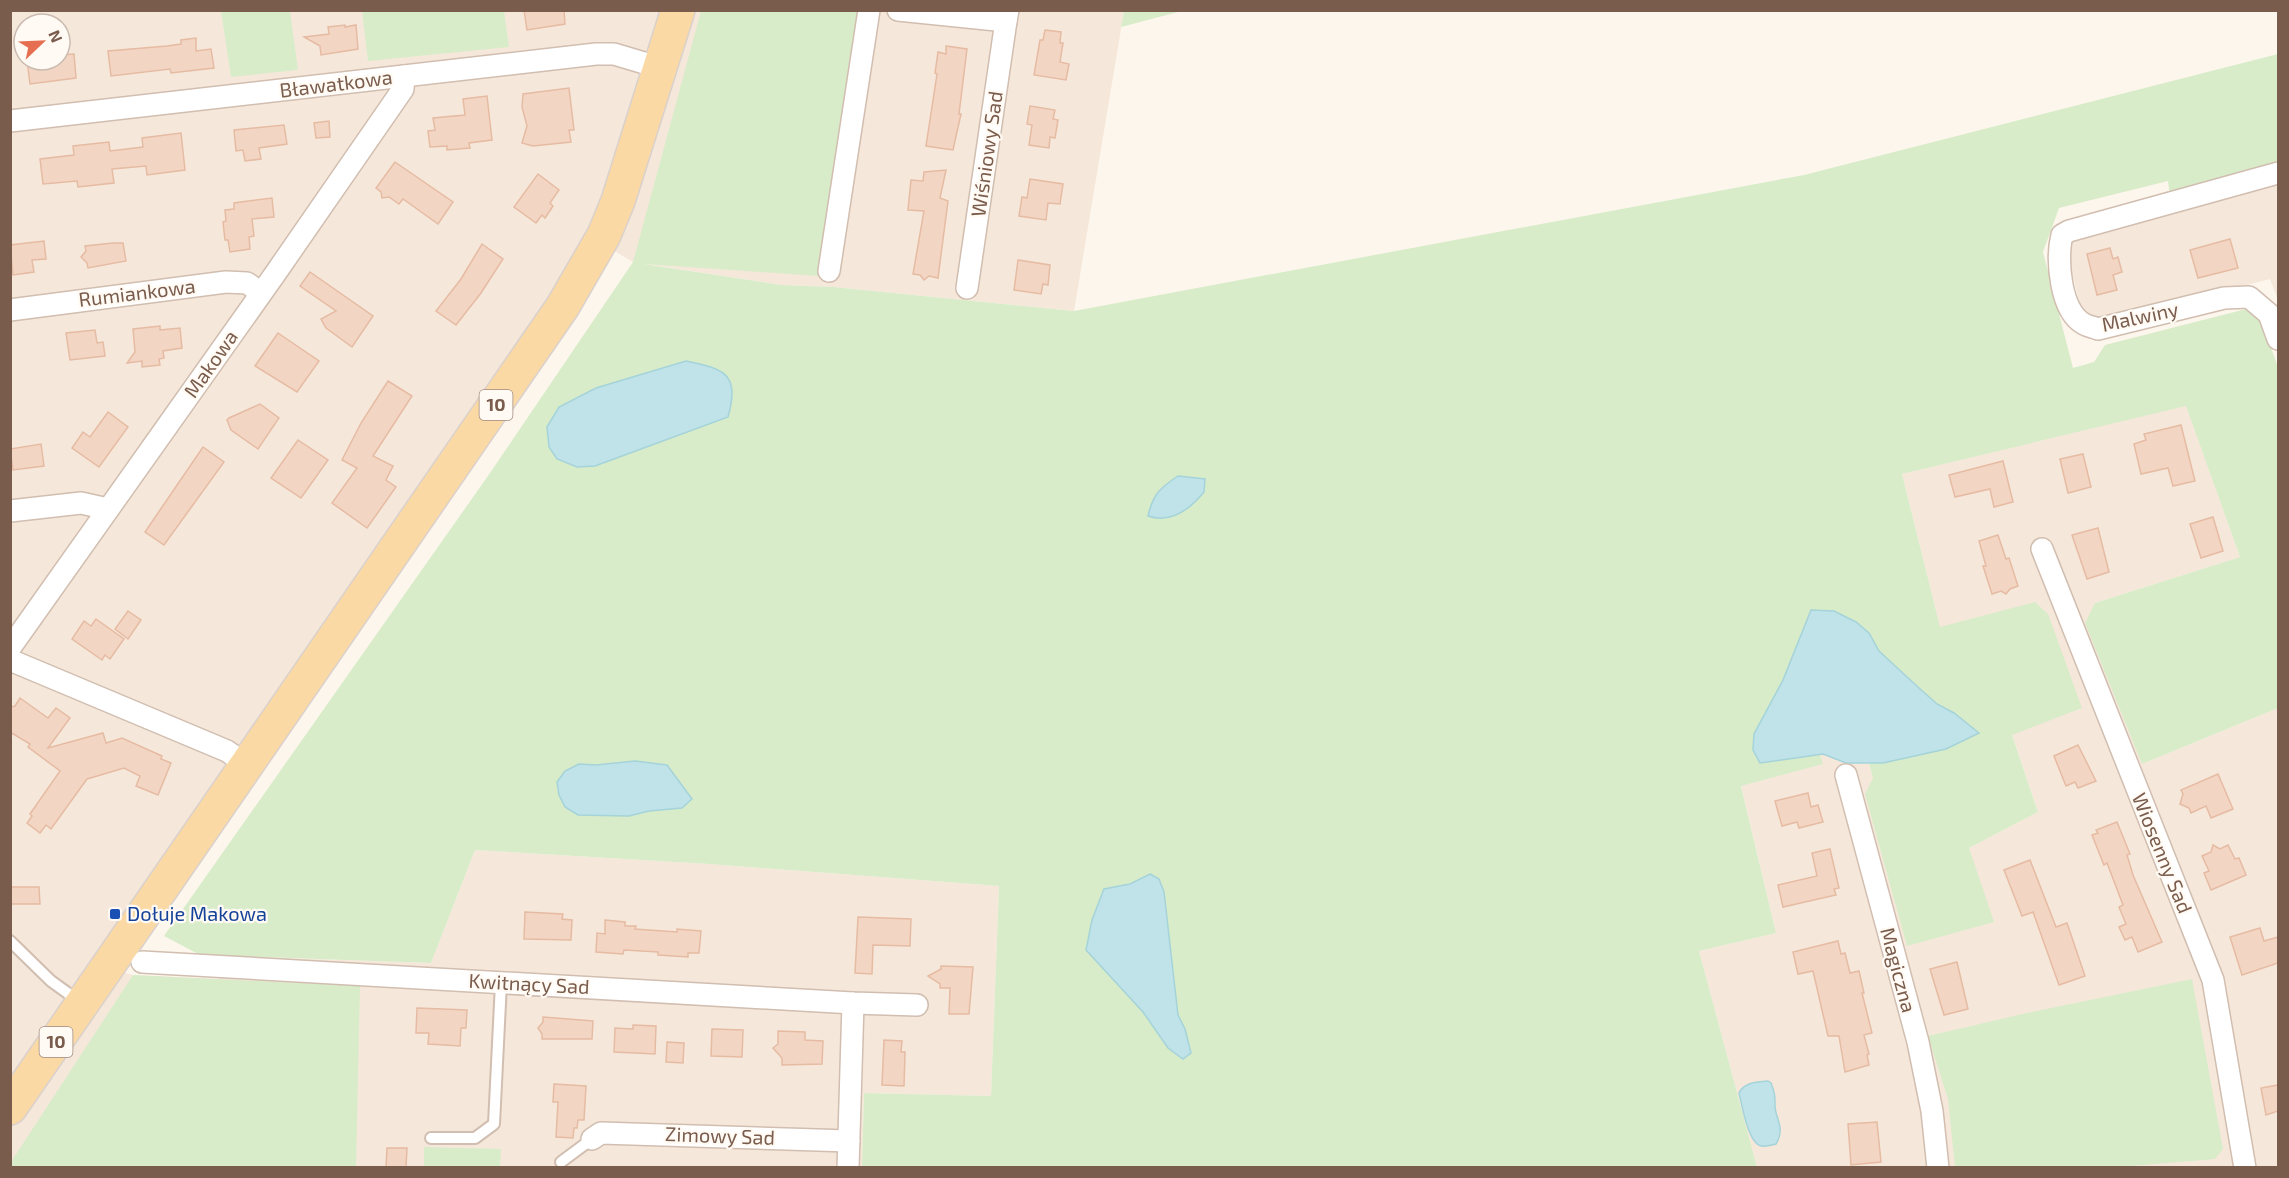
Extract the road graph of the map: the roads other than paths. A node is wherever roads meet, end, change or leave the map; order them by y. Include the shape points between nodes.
1 (678, 10) edge
2 (869, 10) edge
3 (898, 10) edge
4 (1007, 16) edge
5 (661, 68) junction
6 (404, 76) junction
7 (10, 121) edge
8 (2278, 173) edge
9 (829, 271) dead end
10 (967, 288) dead end
11 (261, 293) junction
12 (10, 310) edge
13 (2278, 339) edge
14 (108, 509) junction
15 (10, 512) edge
16 (2042, 549) dead end
17 (10, 648) edge
18 (10, 660) edge
19 (247, 765) junction
20 (1846, 775) dead end
21 (10, 941) edge
22 (142, 962) dead end
23 (501, 983) junction
24 (853, 1003) junction
25 (82, 1004) junction
26 (917, 1005) dead end
27 (10, 1108) edge
28 (431, 1138) dead end
29 (592, 1139) joint
30 (849, 1141) junction
31 (561, 1162) dead end
32 (848, 1167) edge
33 (1938, 1167) edge
34 (2245, 1167) edge

1 - 5 main road, 10
2 - 9 street
3 - 4 street
4 - 10 street, Wiśniowy Sad
5 - 6 street, Bławatkowa via 614,54 596,54
5 - 19 main road, 10 via 618,201 583,271
6 - 7 street, Bławatkowa
6 - 11 street, Makowa via 403,89
8 - 13 street, Malwiny via 2069,231 2062,235 2059,247 2066,302 2083,324 2098,329 2224,298 2249,297 2269,314
11 - 12 street, Rumiankowa via 247,283 226,282
11 - 14 street, Makowa
14 - 15 street via 81,503
14 - 17 street, Makowa
16 - 34 street, Wiosenny Sad via 2212,980
18 - 19 street via 227,751
19 - 25 main road, 10
20 - 33 street, Magiczna via 1917,1042 1932,1111
21 - 25 lane via 51,981
22 - 23 street, Kwitnący Sad
23 - 24 street, Kwitnący Sad
23 - 28 lane via 494,1124 475,1138
24 - 26 street, Kwitnący Sad
24 - 30 street
25 - 27 main road, 10
29 - 30 street, Zimowy Sad via 601,1132
29 - 31 lane
30 - 32 street

